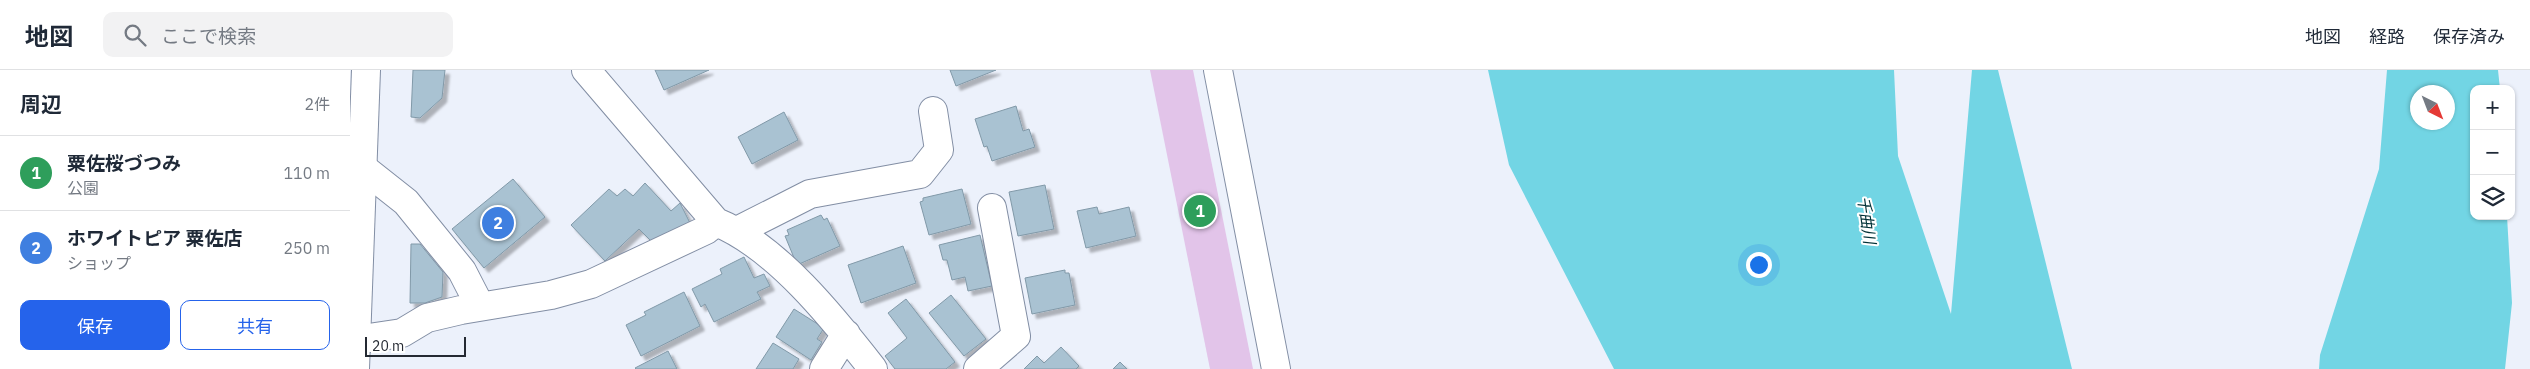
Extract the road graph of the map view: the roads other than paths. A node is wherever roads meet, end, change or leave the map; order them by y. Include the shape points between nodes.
1 (366, 70) edge
2 (586, 70) edge
3 (1218, 70) edge
4 (933, 111) dead end
5 (363, 168) junction
6 (992, 208) dead end
7 (356, 210) edge
8 (727, 226) junction
9 (480, 306) junction
10 (846, 334) junction
11 (355, 340) junction
12 (355, 369) edge
13 (824, 369) edge
14 (873, 369) edge
15 (978, 369) edge
16 (1276, 369) edge

1 - 5 street
2 - 8 street
3 - 16 street
4 - 8 street via 939,150 920,174 810,194
5 - 7 street
5 - 9 street via 406,202 462,271
6 - 15 street via 1016,336
7 - 11 street
8 - 9 street via 706,230 591,284 551,295
8 - 10 street via 780,266
9 - 11 street via 427,318 402,333
10 - 13 street
10 - 14 street
11 - 12 street

